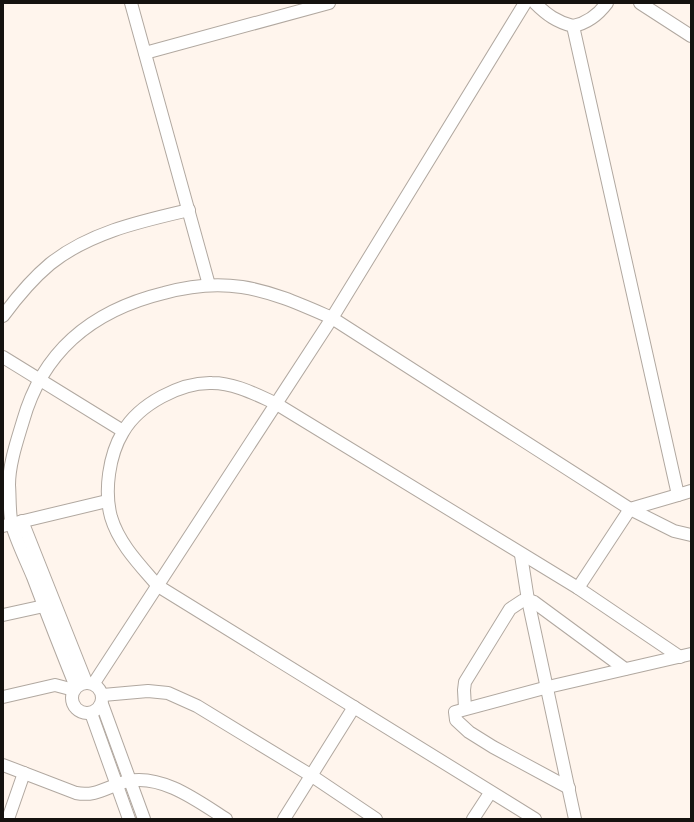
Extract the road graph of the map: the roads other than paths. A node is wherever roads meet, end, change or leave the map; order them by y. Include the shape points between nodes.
1 (131, 3) edge
2 (328, 3) edge
3 (525, 3) edge
4 (535, 3) edge
5 (607, 3) edge
6 (640, 3) edge
7 (573, 26) junction
8 (691, 36) edge
9 (145, 53) junction
10 (189, 210) junction
11 (209, 285) junction
12 (3, 316) edge
13 (332, 318) junction
14 (3, 357) edge
15 (39, 379) junction
16 (275, 403) junction
17 (123, 430) junction
18 (691, 491) edge
19 (678, 495) junction
20 (107, 501) junction
21 (630, 509) junction
22 (12, 524) edge
23 (691, 534) edge
24 (521, 555) junction
25 (158, 586) junction
26 (578, 588) junction
27 (528, 600) junction
28 (44, 606) junction
29 (3, 615) edge
30 (686, 656) edge
31 (625, 669) junction
32 (82, 686) junction
33 (548, 687) junction
34 (3, 697) edge
35 (102, 700) junction
36 (354, 707) junction
37 (464, 708) junction
38 (91, 713) junction
39 (3, 765) edge
40 (24, 773) junction
41 (312, 776) junction
42 (130, 781) junction
43 (117, 785) junction
44 (569, 788) junction
45 (490, 793) junction
46 (8, 819) edge
47 (129, 819) edge
48 (144, 819) edge
49 (226, 819) edge
50 (284, 819) edge
51 (376, 819) edge
52 (473, 819) edge
53 (535, 819) edge
54 (575, 819) edge

1 - 9 street
2 - 9 street
3 - 13 street
4 - 7 street via 552,18
5 - 7 street via 584,24
6 - 8 street
7 - 19 street
9 - 10 street
10 - 11 street
10 - 12 street via 140,221 74,248 30,282
11 - 13 street via 240,287 281,296
11 - 15 street via 181,288 113,310 73,337
13 - 16 street
13 - 21 street
14 - 15 street
15 - 17 street
15 - 22 street via 26,409 13,455 9,483
16 - 17 street via 228,384 190,385 169,393 145,407
16 - 24 street
16 - 25 street
17 - 20 street via 110,473
18 - 19 street
19 - 21 street
20 - 22 street
20 - 25 street via 119,535 131,555
21 - 23 street via 674,531
21 - 26 street
22 - 28 street
22 - 32 street
24 - 26 street
24 - 27 street
25 - 32 street
25 - 36 street
26 - 30 street
27 - 31 street
27 - 33 street
27 - 37 street via 510,609 465,682
28 - 29 street
28 - 32 street
30 - 31 street
31 - 33 street
32 - 34 street via 55,685
32 - 35 street via 100,688
32 - 38 street via 72,700 80,712
33 - 37 street
33 - 44 street
35 - 38 street via 97,710
35 - 41 street via 148,690 168,693 197,706
35 - 42 street
36 - 41 street
36 - 45 street
37 - 44 street via 458,710 454,718 469,732
38 - 43 street
39 - 40 street
40 - 43 street via 76,793 92,794
40 - 46 street
41 - 50 street
41 - 51 street
42 - 43 street
42 - 48 street
42 - 49 street via 146,781 169,786
43 - 47 street
44 - 54 street
45 - 52 street
45 - 53 street

